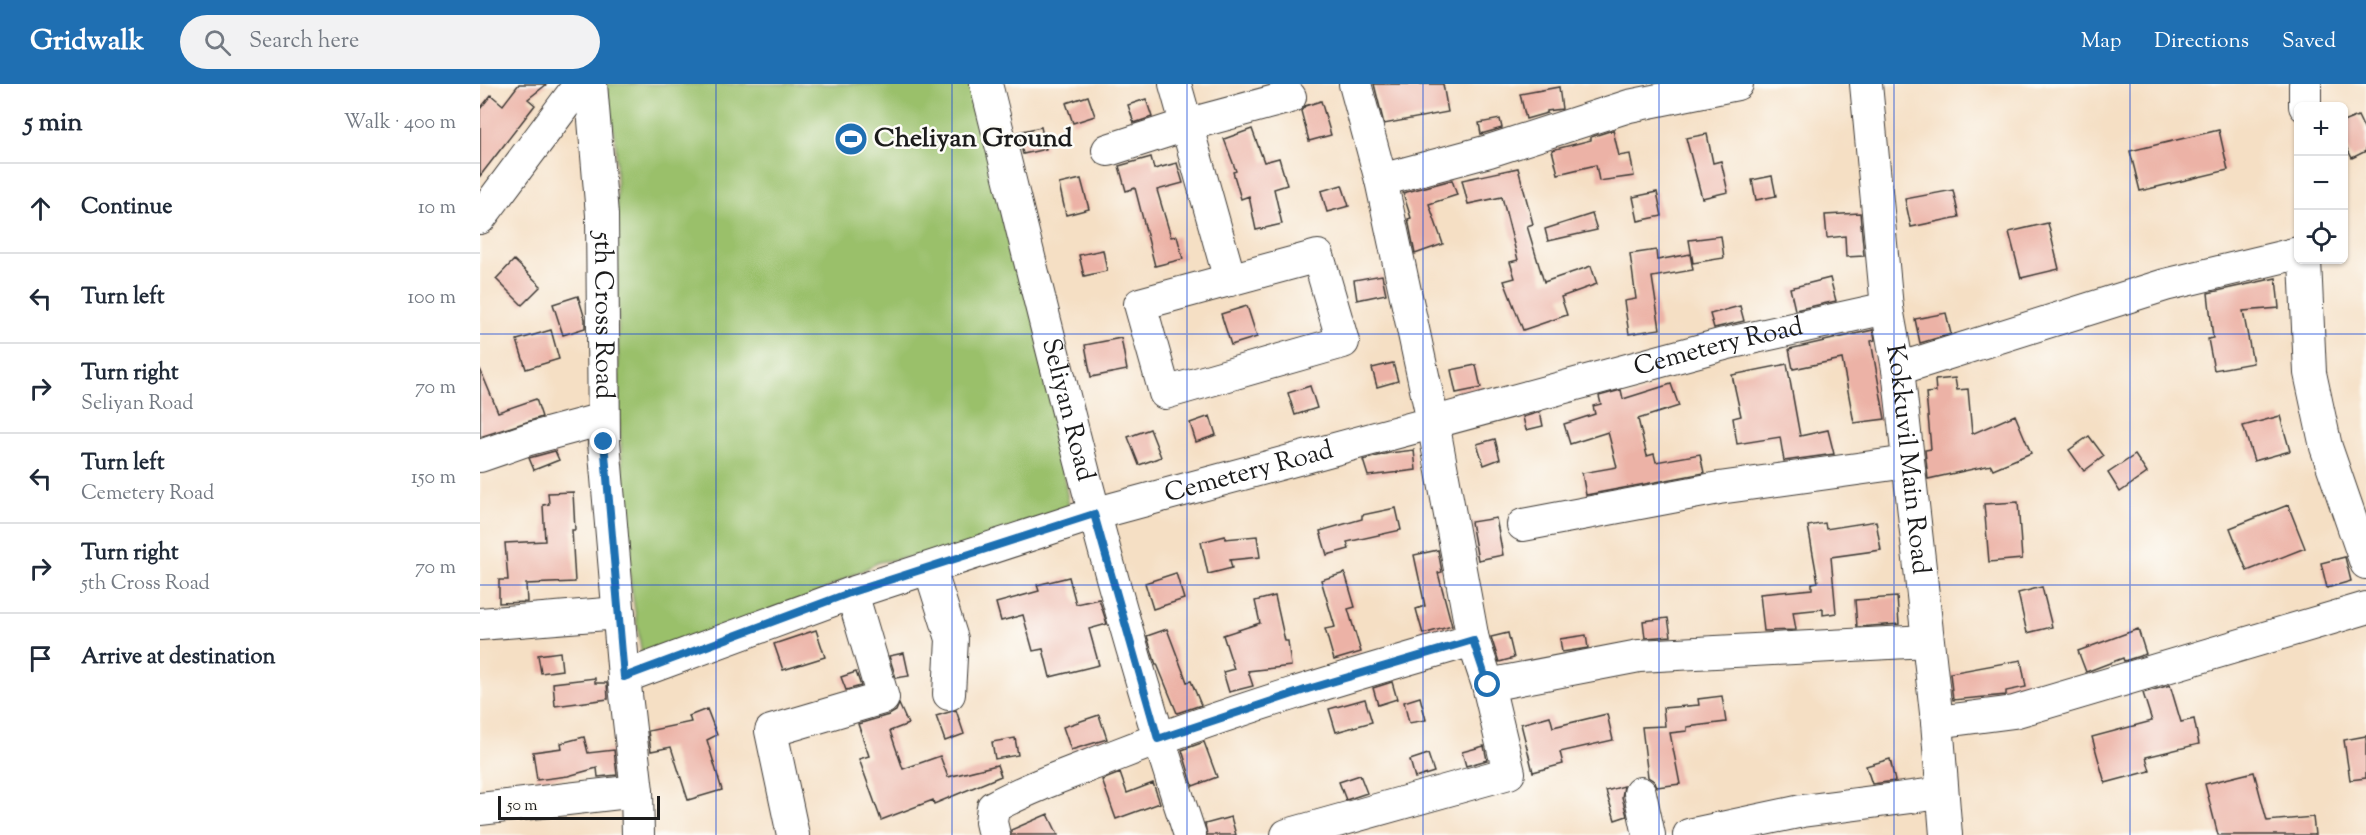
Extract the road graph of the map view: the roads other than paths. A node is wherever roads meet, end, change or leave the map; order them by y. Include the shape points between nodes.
1 (580, 84) edge
2 (591, 84) edge
3 (986, 84) edge
4 (1175, 84) edge
5 (1355, 84) edge
6 (1737, 84) edge
7 (1866, 84) edge
8 (2305, 84) edge
9 (1626, 95) edge
10 (1290, 97) dead end
11 (2305, 102) edge
12 (1186, 125) junction
13 (1108, 150) dead end
14 (1381, 180) junction
15 (480, 218) edge
16 (2294, 254) edge
17 (2305, 264) edge
18 (1230, 280) junction
19 (1887, 308) junction
20 (1899, 369) junction
21 (603, 419) junction
22 (1433, 422) junction
23 (480, 456) edge
24 (1908, 462) junction
25 (1094, 514) junction
26 (1523, 525) dead end
27 (2366, 563) edge
28 (930, 569) junction
29 (852, 592) junction
30 (2366, 608) edge
31 (619, 613) junction
32 (480, 624) edge
33 (1473, 640) junction
34 (1927, 641) junction
35 (624, 677) junction
36 (1488, 685) junction
37 (949, 694) dead end
38 (1937, 722) junction
39 (1158, 739) junction
40 (637, 790) junction
41 (1640, 793) dead end
42 (1942, 793) junction
43 (480, 809) edge
44 (638, 835) edge
45 (793, 835) edge
46 (994, 835) edge
47 (1190, 835) edge
48 (1287, 835) edge
49 (1649, 835) edge
50 (1689, 835) edge
51 (1946, 835) edge

1 - 15 street
2 - 21 street, 5th Cross Road via 602,215
3 - 25 street, Seliyan Road
4 - 12 street
5 - 14 street
6 - 9 street
7 - 19 street, Kokkuvil Main Road
8 - 11 street
9 - 14 street via 1489,151
10 - 12 street
12 - 13 street
12 - 18 street
14 - 22 street
16 - 20 street via 2165,285
17 - 27 street via 2310,373 2326,447
18 - 18 street via 1140,304 1165,393 1343,342 1318,256
19 - 20 street, Kokkuvil Main Road
19 - 22 street, Cemetery Road via 1724,344
20 - 24 street, Kokkuvil Main Road
21 - 23 street
21 - 31 street, 5th Cross Road
22 - 25 street, Cemetery Road
22 - 33 street
24 - 26 street via 1719,488
24 - 34 street, Kokkuvil Main Road
25 - 28 street, Cemetery Road
25 - 39 street, Seliyan Road
28 - 29 street, Cemetery Road
28 - 37 street via 952,639
29 - 35 street, Cemetery Road
29 - 45 street via 883,698 771,731
30 - 38 street via 2014,712
31 - 32 street
31 - 35 street, 5th Cross Road
33 - 36 street
33 - 39 street
34 - 36 street via 1639,656
34 - 38 street, Kokkuvil Main Road
35 - 40 street, 5th Cross Road
36 - 48 street via 1509,773
38 - 42 street, Kokkuvil Main Road
39 - 46 street via 1023,791 993,807
39 - 47 street, Seliyan Road
40 - 43 street
40 - 44 street, 5th Cross Road
41 - 49 street
42 - 50 street via 1802,811
42 - 51 street, Kokkuvil Main Road

